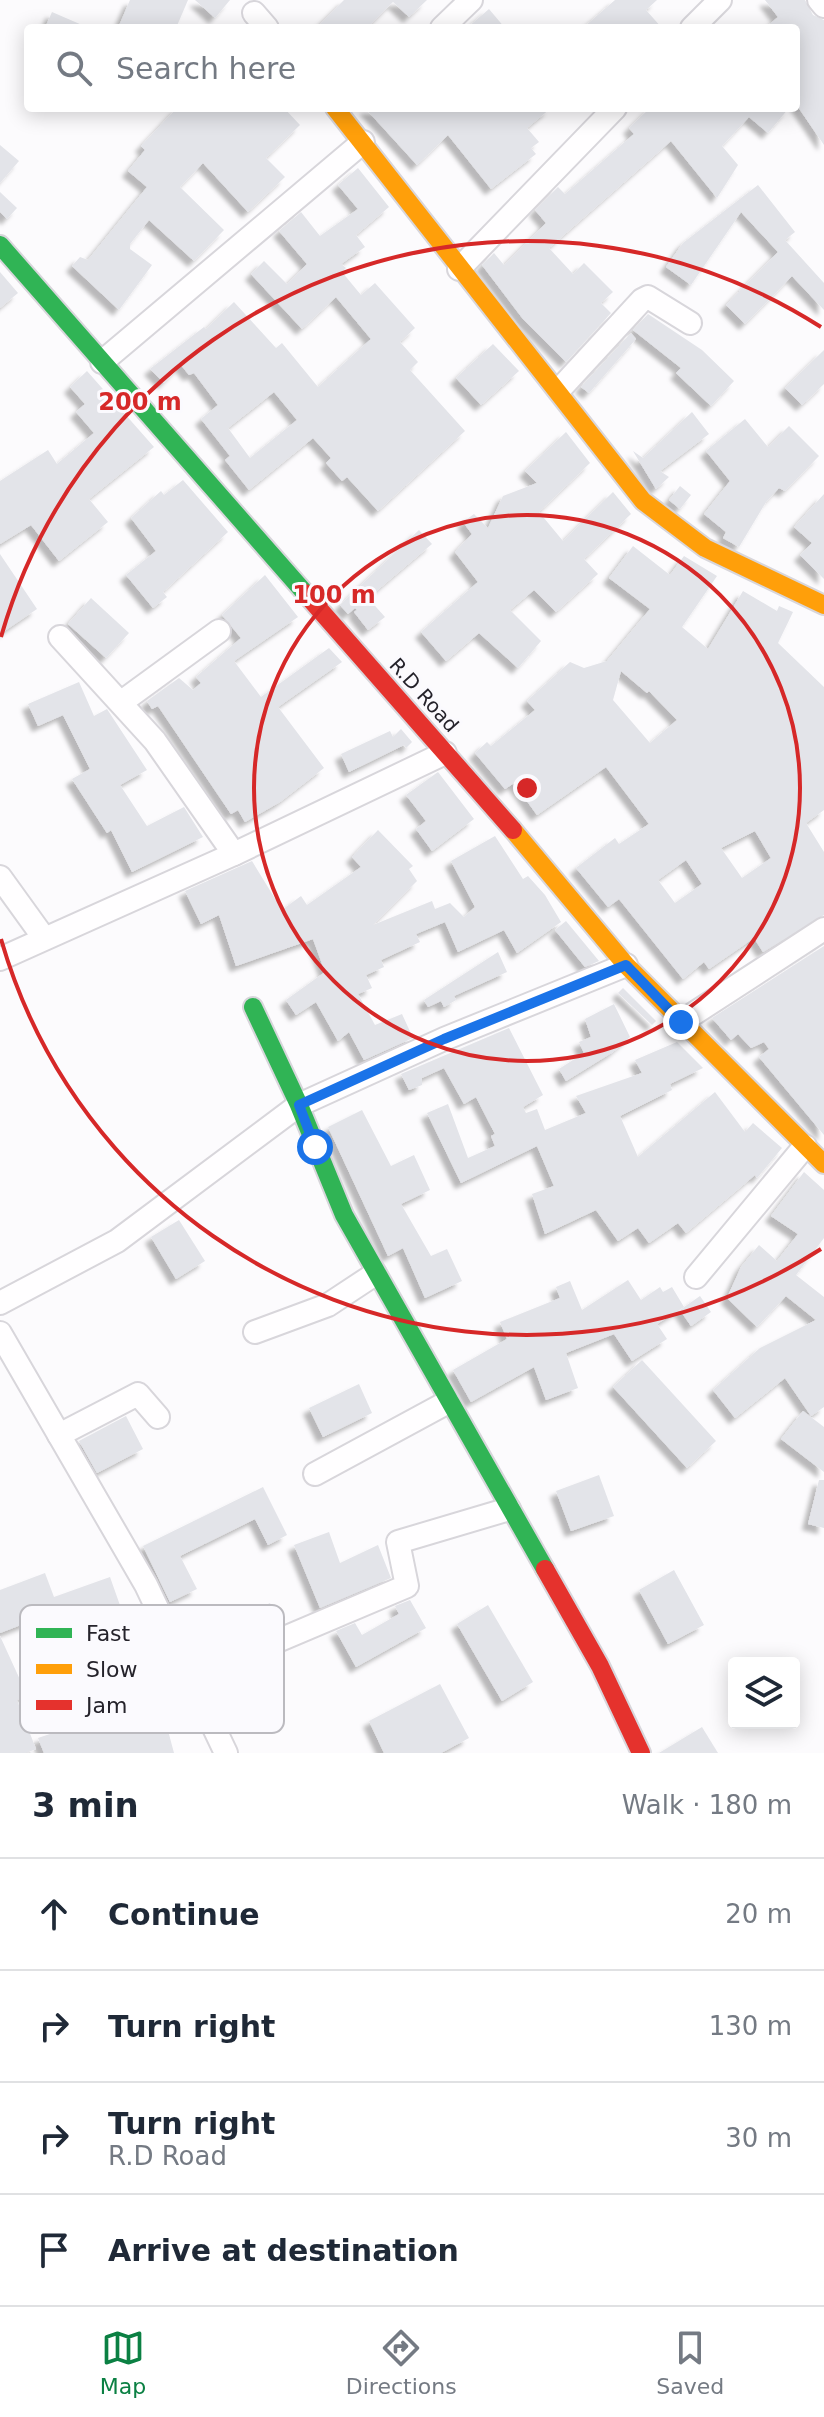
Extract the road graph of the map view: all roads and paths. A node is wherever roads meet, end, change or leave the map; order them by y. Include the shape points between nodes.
1 (471, 0) edge
2 (720, 0) edge
3 (819, 0) edge
4 (824, 6) edge
5 (446, 24) edge
6 (696, 24) edge
7 (346, 112) edge
8 (611, 112) edge
9 (363, 142) junction
10 (0, 245) edge
11 (459, 269) junction
12 (690, 323) dead end
13 (102, 362) junction
14 (559, 390) junction
15 (824, 605) edge
16 (219, 631) dead end
17 (60, 637) dead end
18 (123, 701) junction
19 (445, 753) junction
20 (234, 854) junction
21 (0, 877) edge
22 (824, 929) edge
23 (44, 938) junction
24 (0, 959) edge
25 (626, 965) junction
26 (253, 1007) dead end
27 (681, 1022) junction
28 (299, 1105) junction
29 (805, 1146) junction
30 (824, 1164) edge
31 (375, 1274) junction
32 (696, 1277) dead end
33 (0, 1303) edge
34 (255, 1332) dead end
35 (0, 1333) edge
36 (448, 1402) junction
37 (158, 1417) dead end
38 (59, 1435) junction
39 (315, 1474) dead end
40 (509, 1509) junction
41 (155, 1605) edge
42 (284, 1638) edge
43 (216, 1733) edge
44 (226, 1753) edge
45 (641, 1753) edge

1 - 5 street
2 - 6 street
3 - 4 street
7 - 9 street
8 - 11 street
9 - 11 street
9 - 13 street
10 - 13 street, R.D Road
11 - 14 street
12 - 14 street via 648,297 642,300
13 - 19 street, R.D Road
14 - 15 street via 655,513 733,563
16 - 18 street
17 - 18 street
18 - 20 street
19 - 20 street
19 - 25 street, R.D Road
20 - 23 street
21 - 23 street
22 - 27 street
23 - 24 street
25 - 27 street, R.D Road
25 - 28 street
26 - 28 street
27 - 29 street, R.D Road
28 - 31 street via 329,1183
28 - 33 street via 117,1241
29 - 30 street, R.D Road
29 - 32 street
31 - 34 street via 328,1305
31 - 36 street
35 - 38 street
36 - 39 street
36 - 40 street
37 - 38 street via 138,1394
38 - 41 street
40 - 42 street via 398,1542 407,1586
40 - 45 street via 600,1666
43 - 44 street

